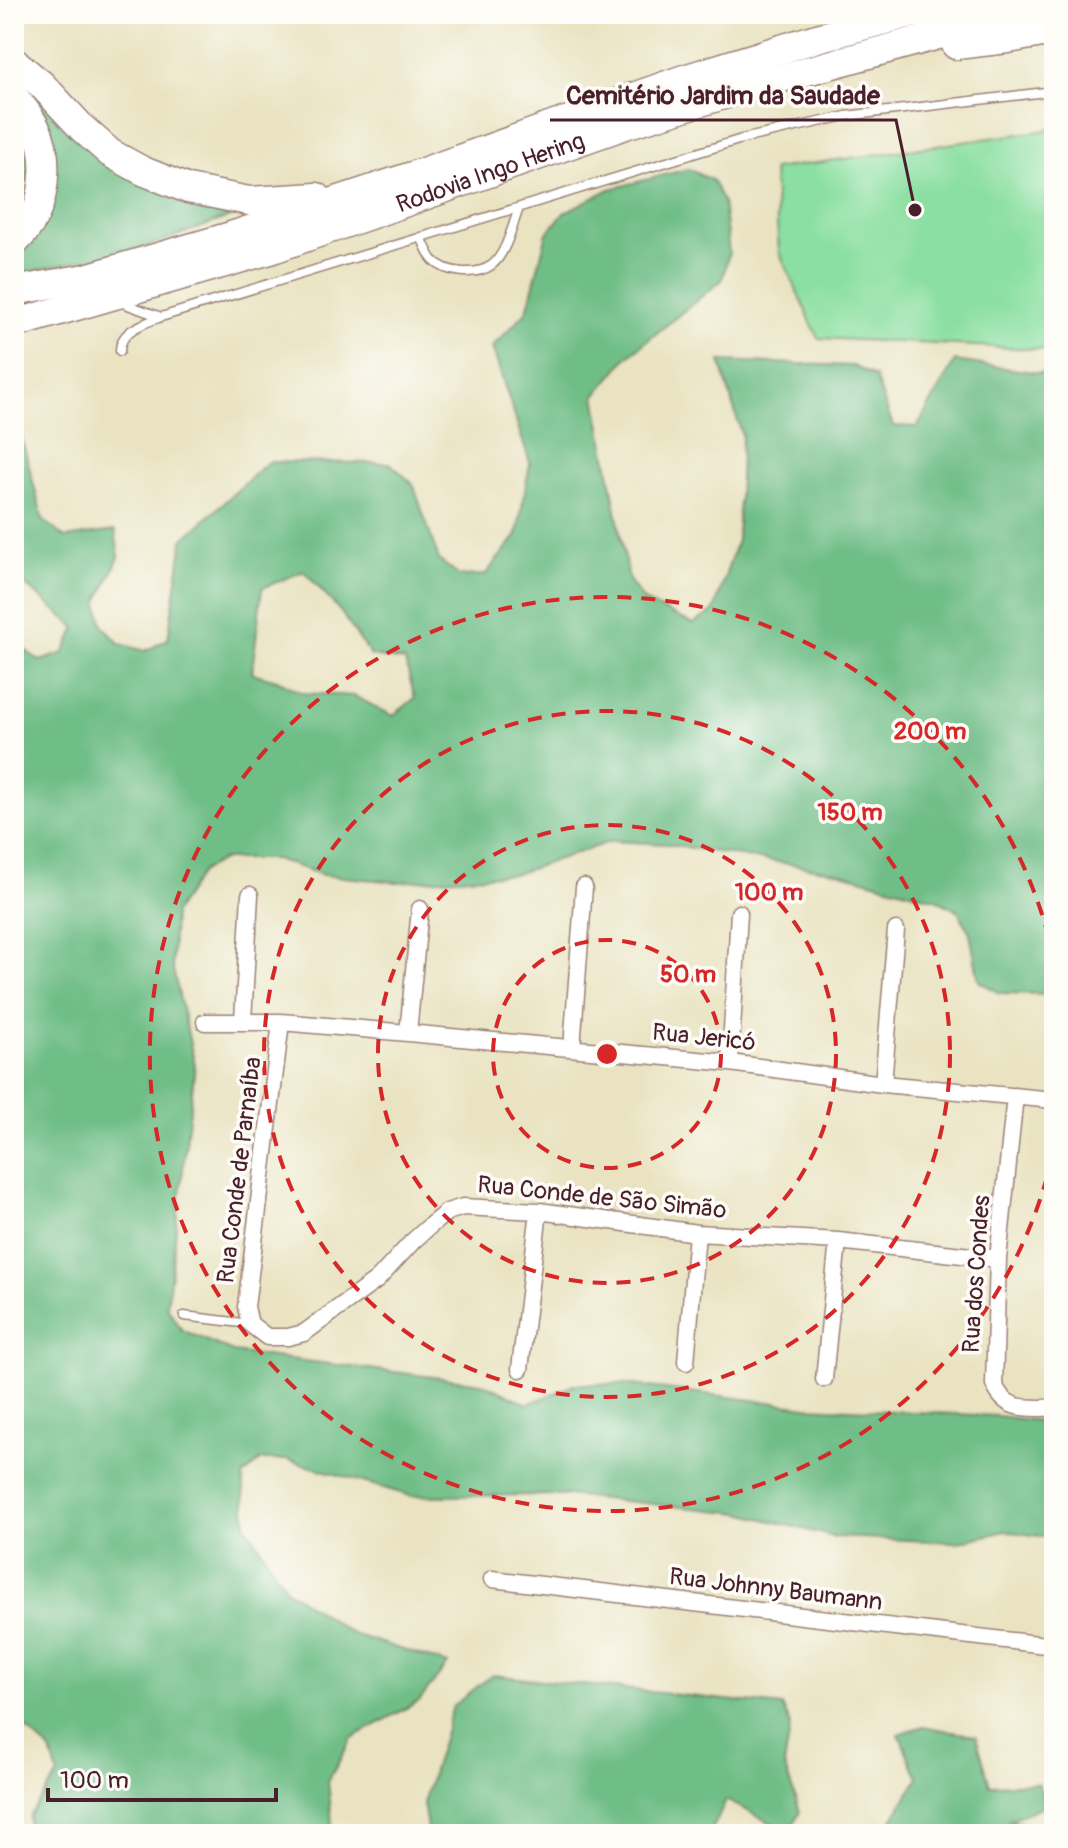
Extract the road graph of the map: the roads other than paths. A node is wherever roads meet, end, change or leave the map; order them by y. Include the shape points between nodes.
1 (908, 14) edge
2 (1015, 14) edge
3 (1054, 31) edge
4 (860, 56) junction
5 (14, 62) edge
6 (1054, 91) edge
7 (14, 97) edge
8 (412, 176) junction
9 (519, 208) junction
10 (421, 237) junction
11 (14, 243) edge
12 (14, 291) edge
13 (108, 298) junction
14 (76, 307) junction
15 (161, 317) junction
16 (14, 324) edge
17 (14, 336) edge
18 (120, 351) dead end
19 (584, 887) dead end
20 (250, 895) dead end
21 (420, 909) dead end
22 (739, 913) dead end
23 (896, 930) dead end
24 (243, 1021) junction
25 (205, 1022) dead end
26 (281, 1022) junction
27 (408, 1033) junction
28 (572, 1048) junction
29 (730, 1063) junction
30 (883, 1084) junction
31 (1015, 1096) junction
32 (1054, 1100) edge
33 (539, 1211) junction
34 (697, 1233) junction
35 (838, 1241) junction
36 (998, 1259) junction
37 (184, 1316) dead end
38 (250, 1324) junction
39 (686, 1362) dead end
40 (520, 1369) dead end
41 (824, 1379) dead end
42 (1054, 1408) edge
43 (492, 1579) dead end
44 (1054, 1646) edge

1 - 8 highway, Rodovia Ingo Hering via 681,80
2 - 4 highway, Rodovia Ingo Hering
3 - 4 highway
4 - 13 highway, Rodovia Ingo Hering via 628,124 270,250
5 - 8 highway via 110,153 188,189 249,201 317,198
6 - 9 lane via 846,116 742,139
7 - 11 highway via 38,134 44,169 36,210
8 - 12 highway, Rodovia Ingo Hering via 228,237 86,278
9 - 10 lane
9 - 10 lane via 493,264 473,272 445,269 431,258
10 - 15 lane
13 - 14 highway, Rodovia Ingo Hering
13 - 15 lane
14 - 16 highway, Rodovia Ingo Hering
14 - 17 highway
15 - 18 lane via 123,338
19 - 28 street
20 - 24 street
21 - 27 street
22 - 29 street
23 - 30 street
24 - 25 street, Rua Jericó
24 - 26 street, Rua Jericó
26 - 27 street, Rua Jericó
26 - 38 street, Rua Conde de Parnaíba via 246,1307
27 - 28 street, Rua Jericó
28 - 29 street, Rua Jericó
29 - 30 street, Rua Jericó
30 - 31 street, Rua Jericó
31 - 32 street, Rua Jericó
31 - 36 street, Rua dos Condes
33 - 34 street, Rua Conde de São Simão
33 - 38 street, Rua Conde de São Simão via 463,1207 447,1212 377,1280 304,1333 267,1337
33 - 40 street
34 - 35 street, Rua Conde de São Simão
34 - 39 street
35 - 36 street, Rua Conde de São Simão
35 - 41 street
36 - 42 street, Rua dos Condes via 994,1384 1010,1406
37 - 38 lane
43 - 44 street, Rua Johnny Baumann

